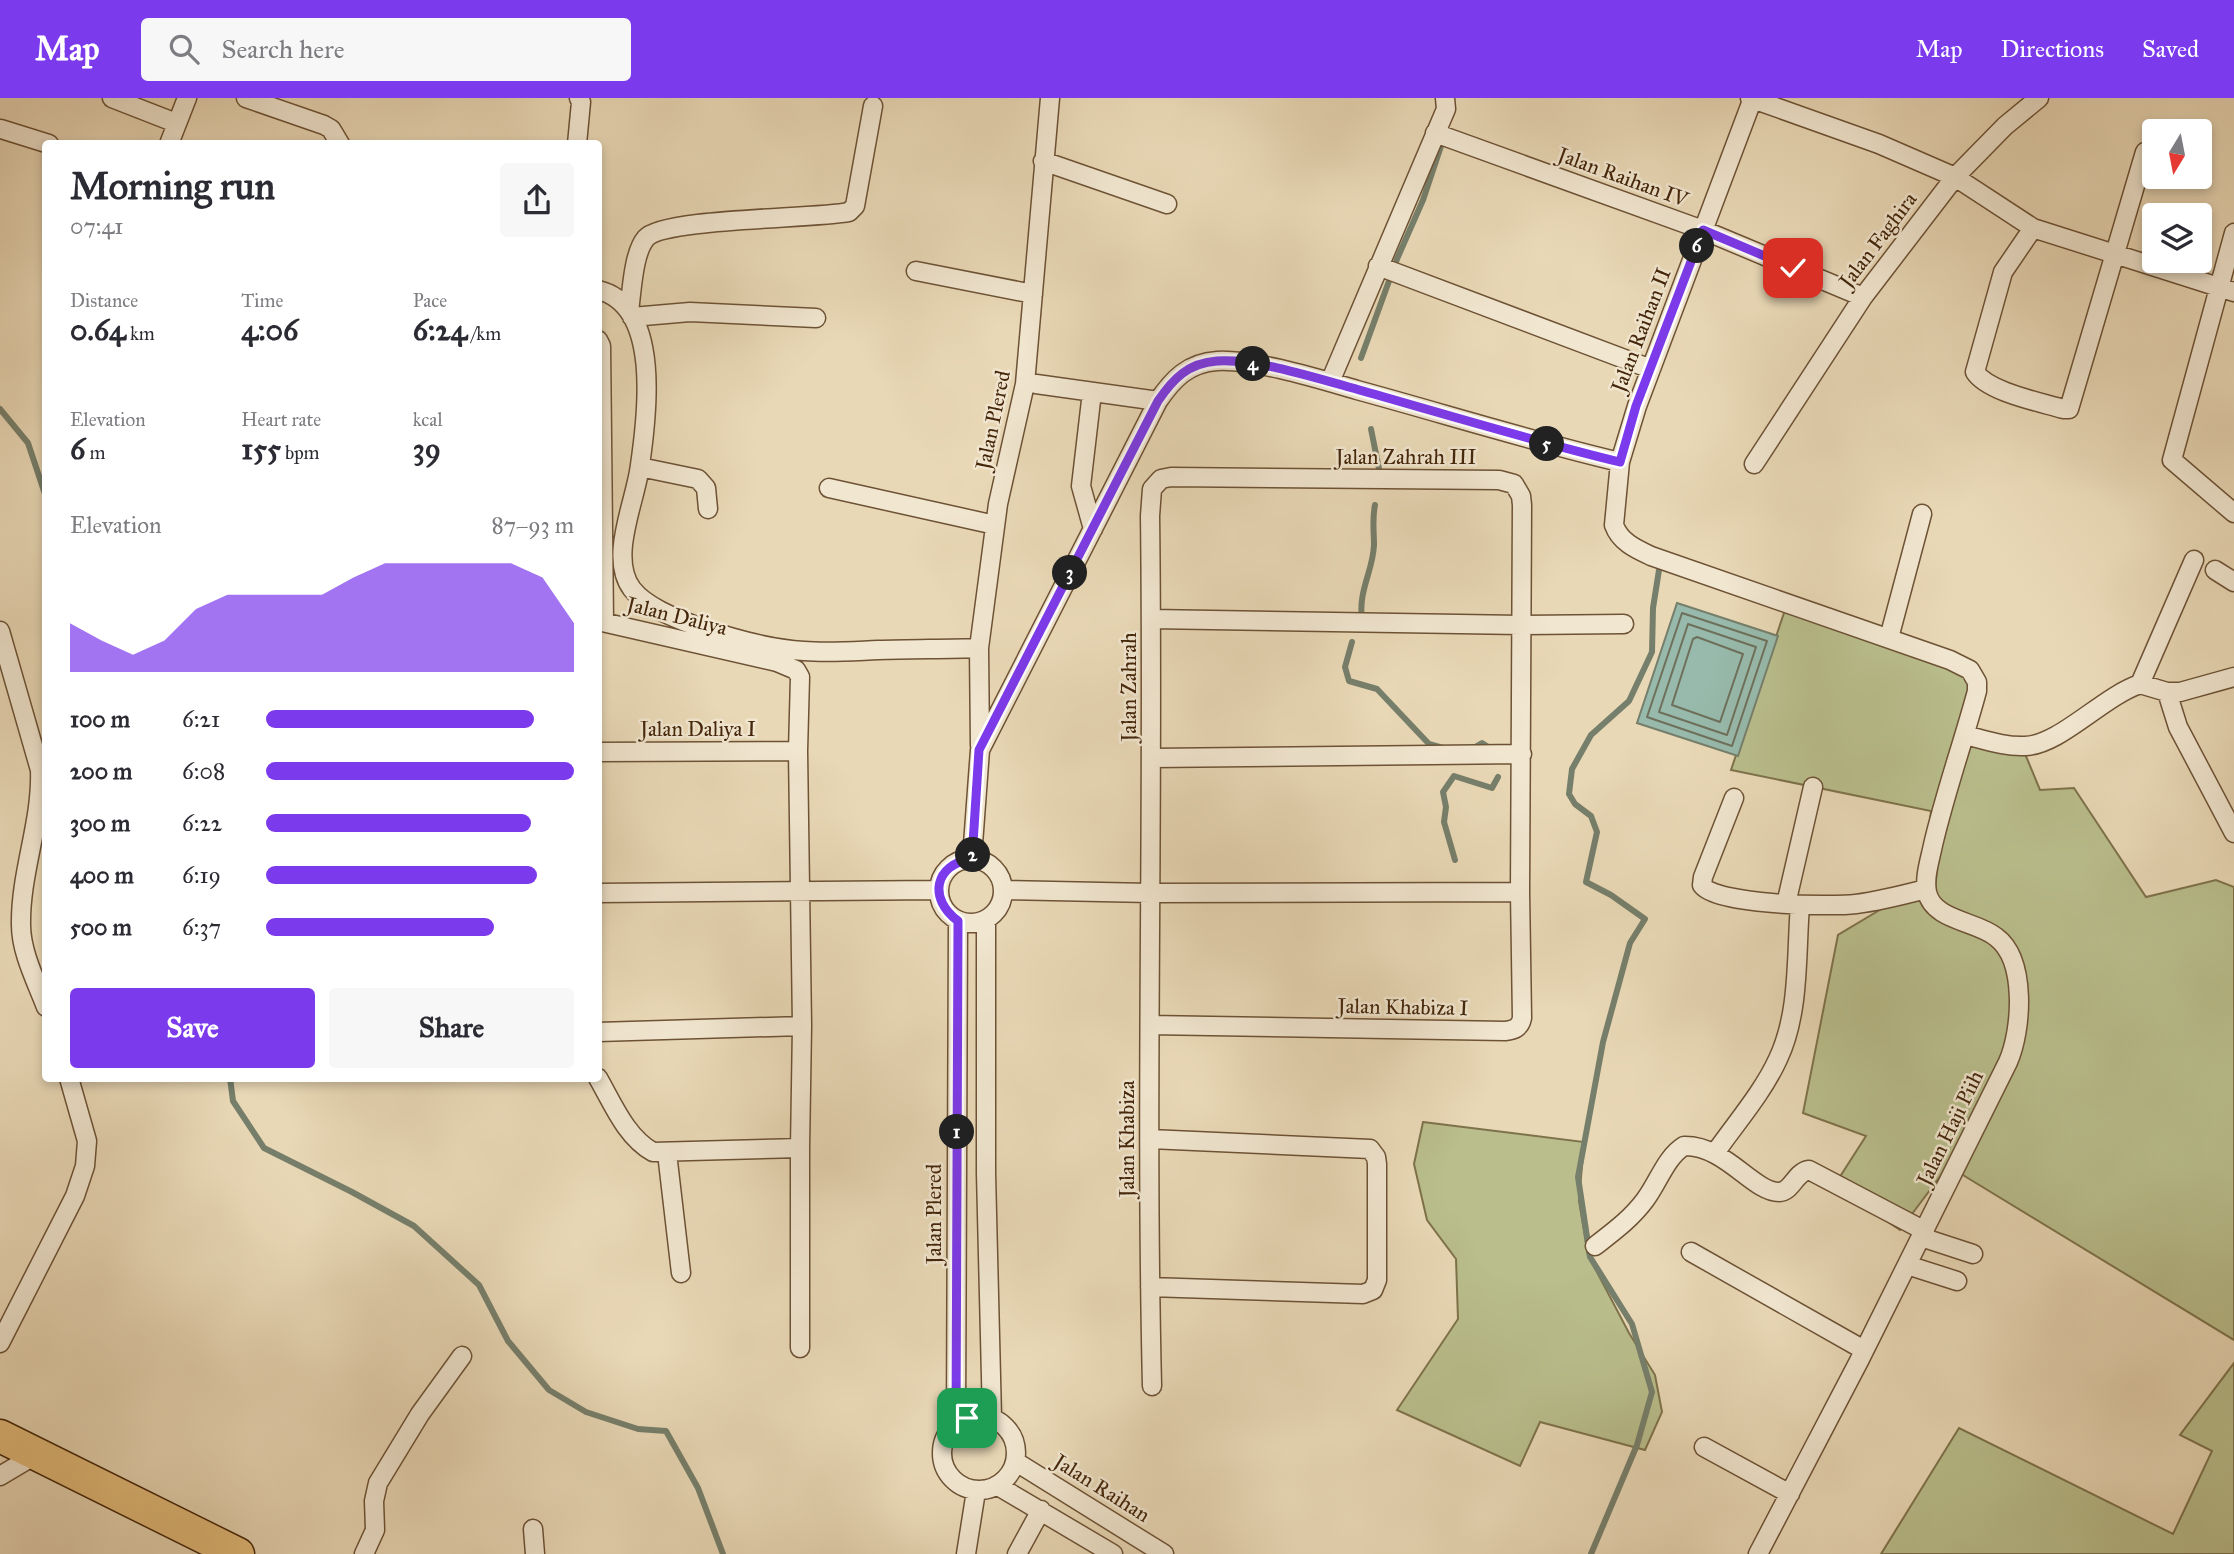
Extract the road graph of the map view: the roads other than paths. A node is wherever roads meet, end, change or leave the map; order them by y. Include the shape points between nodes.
1 (111, 98) edge
2 (187, 98) edge
3 (246, 98) edge
4 (579, 98) edge
5 (1050, 98) edge
6 (1446, 98) edge
7 (1752, 98) edge
8 (2039, 98) edge
9 (873, 106) dead end
10 (176, 123) junction
11 (1, 129) edge
12 (1437, 134) junction
13 (170, 140) edge
14 (338, 140) edge
15 (577, 140) edge
16 (42, 142) edge
17 (2142, 159) edge
18 (1043, 161) junction
19 (1955, 177) junction
20 (1167, 204) dead end
21 (2033, 228) junction
22 (1703, 230) junction
23 (2234, 233) edge
24 (2116, 254) junction
25 (1382, 267) junction
26 (916, 271) dead end
27 (2227, 290) edge
28 (602, 292) edge
29 (1033, 294) junction
30 (1863, 297) junction
31 (631, 314) junction
32 (816, 318) dead end
33 (1651, 369) junction
34 (1330, 382) junction
35 (1036, 384) dead end
36 (1092, 392) junction
37 (1158, 401) junction
38 (1620, 462) junction
39 (1754, 464) dead end
40 (640, 467) junction
41 (1156, 483) joint
42 (829, 488) dead end
43 (708, 509) dead end
44 (2234, 513) edge
45 (1922, 514) dead end
46 (995, 525) junction
47 (1093, 529) junction
48 (2194, 560) dead end
49 (2215, 570) dead end
50 (2234, 582) edge
51 (1151, 619) junction
52 (602, 622) edge
53 (1624, 624) dead end
54 (1521, 625) junction
55 (0, 631) edge
56 (1889, 638) junction
57 (979, 648) junction
58 (2234, 677) edge
59 (2140, 684) junction
60 (2167, 692) junction
61 (1965, 735) junction
62 (979, 750) junction
63 (798, 751) junction
64 (602, 752) edge
65 (1521, 754) junction
66 (1152, 758) junction
67 (1813, 787) dead end
68 (1734, 798) dead end
69 (2234, 833) edge
70 (972, 859) junction
71 (1926, 889) junction
72 (938, 890) junction
73 (1004, 890) junction
74 (798, 891) junction
75 (1520, 891) junction
76 (1150, 892) junction
77 (602, 893) edge
78 (1793, 905) junction
79 (986, 920) junction
80 (958, 921) junction
81 (42, 996) edge
82 (802, 1026) junction
83 (1150, 1026) junction
84 (602, 1032) edge
85 (70, 1082) edge
86 (600, 1082) edge
87 (1150, 1139) junction
88 (800, 1148) junction
89 (667, 1153) junction
90 (1715, 1153) junction
91 (986, 1173) junction
92 (957, 1174) junction
93 (1923, 1234) junction
94 (1595, 1246) dead end
95 (1691, 1252) dead end
96 (1973, 1254) dead end
97 (1907, 1265) junction
98 (681, 1273) dead end
99 (1957, 1281) dead end
100 (1150, 1287) junction
101 (0, 1343) edge
102 (800, 1348) dead end
103 (1864, 1350) junction
104 (462, 1356) dead end
105 (1152, 1385) dead end
106 (992, 1418) junction
107 (956, 1424) junction
108 (0, 1436) edge
109 (1704, 1447) dead end
110 (37, 1454) junction
111 (1016, 1462) junction
112 (1, 1473) edge
113 (998, 1486) junction
114 (976, 1491) junction
115 (1790, 1494) junction
116 (1041, 1510) junction
117 (533, 1529) dead end
118 (239, 1554) edge
119 (364, 1554) edge
120 (535, 1554) edge
121 (966, 1554) edge
122 (1017, 1554) edge
123 (1113, 1554) edge
124 (1164, 1554) edge
125 (1758, 1554) edge

1 - 10 street
2 - 10 street
3 - 14 street via 324,125
4 - 15 street
5 - 18 street, Jalan Plered
6 - 12 street
7 - 19 street
7 - 22 street, Jalan Raihan II
8 - 19 street, Jalan Faghira
9 - 31 street via 855,206 849,212 678,227 649,234 640,246
10 - 13 street
11 - 16 street
12 - 22 street, Jalan Raihan IV
12 - 25 street
17 - 24 street
18 - 20 street
18 - 29 street, Jalan Plered
19 - 21 street
19 - 30 street, Jalan Faghira
21 - 24 street
21 - 24 street via 2003,272 1975,372 2002,390 2063,410 2069,408
22 - 30 street, Jalan Raihan IV
22 - 33 street, Jalan Raihan II
23 - 27 street
24 - 27 street
25 - 33 street
25 - 34 street
26 - 29 street
27 - 44 street via 2172,460
28 - 31 street via 619,298
29 - 46 street, Jalan Plered via 1025,384
30 - 39 street, Jalan Faghira
31 - 32 street
31 - 40 street via 646,369
33 - 38 street, Jalan Raihan II
34 - 37 street via 1240,361 1216,361 1184,371
34 - 38 street
35 - 36 street
36 - 37 street
36 - 47 street via 1081,486
37 - 47 street
38 - 56 street, Jalan Raihan II via 1614,525 1624,541 1679,567
40 - 43 street via 698,480 706,488
40 - 57 street via 623,544 625,577 642,599 680,620 741,640 804,652
41 - 51 street, Jalan Zahrah via 1150,502
41 - 54 street, Jalan Zahrah III via 1171,477 1509,481 1521,496
42 - 46 street
45 - 56 street
46 - 57 street, Jalan Plered
47 - 62 street
48 - 59 street
49 - 50 street
51 - 54 street
51 - 66 street, Jalan Zahrah
52 - 63 street, Jalan Daliya via 796,670 800,677
53 - 54 street
54 - 65 street
55 - 81 street via 40,770 21,924
56 - 61 street, Jalan Raihan II via 1970,670 1977,682
57 - 62 street, Jalan Plered
58 - 60 street via 2189,691
59 - 60 street
59 - 61 street via 2047,741 2027,747
60 - 69 street via 2178,727
61 - 71 street via 1938,826
62 - 70 street, Jalan Plered
63 - 64 street, Jalan Daliya I
63 - 74 street, Jalan Daliya
65 - 66 street
65 - 75 street
66 - 76 street, Jalan Zahrah
67 - 78 street
68 - 78 street via 1703,877 1704,889 1744,900
70 - 72 street via 948,867
70 - 73 street via 995,869
71 - 78 street via 1855,904
71 - 93 street, Jalan Haji Piih via 1938,909 2003,942 2014,967 2020,1007 2015,1046
72 - 74 street
72 - 80 street via 947,913
73 - 76 street
73 - 79 street via 1002,903
74 - 77 street
74 - 82 street, Jalan Daliya
75 - 76 street
75 - 83 street, Jalan Khabiza I via 1522,1018 1516,1029
76 - 83 street, Jalan Khabiza
78 - 90 street via 1794,994 1786,1041 1772,1071
79 - 80 street
79 - 91 street
80 - 92 street, Jalan Plered
82 - 84 street
82 - 88 street, Jalan Daliya
83 - 87 street, Jalan Khabiza
85 - 101 street via 86,1141 85,1166 75,1196
86 - 89 street via 641,1145
87 - 100 street, Jalan Khabiza
87 - 100 street via 1370,1149 1377,1164 1377,1280 1373,1290 1363,1294
88 - 89 street
88 - 102 street, Jalan Daliya
89 - 98 street
90 - 93 street via 1778,1192 1787,1190 1801,1172 1809,1170
90 - 94 street via 1691,1146 1676,1151 1635,1214
91 - 92 street
91 - 106 street
92 - 107 street, Jalan Plered
93 - 96 street
93 - 97 street, Jalan Haji Piih
95 - 103 street
97 - 99 street
97 - 103 street, Jalan Haji Piih
100 - 105 street, Jalan Khabiza
103 - 115 street, Jalan Haji Piih
104 - 119 street via 378,1483 375,1530
106 - 107 street via 967,1418
106 - 111 street via 1012,1435
107 - 114 street via 946,1435 943,1464 962,1487
108 - 110 highway
109 - 115 street
110 - 112 street
110 - 118 highway
111 - 113 street
111 - 124 street, Jalan Raihan
113 - 114 street
113 - 116 street
114 - 121 street
115 - 125 street, Jalan Haji Piih
116 - 122 street
116 - 123 street
117 - 120 street

